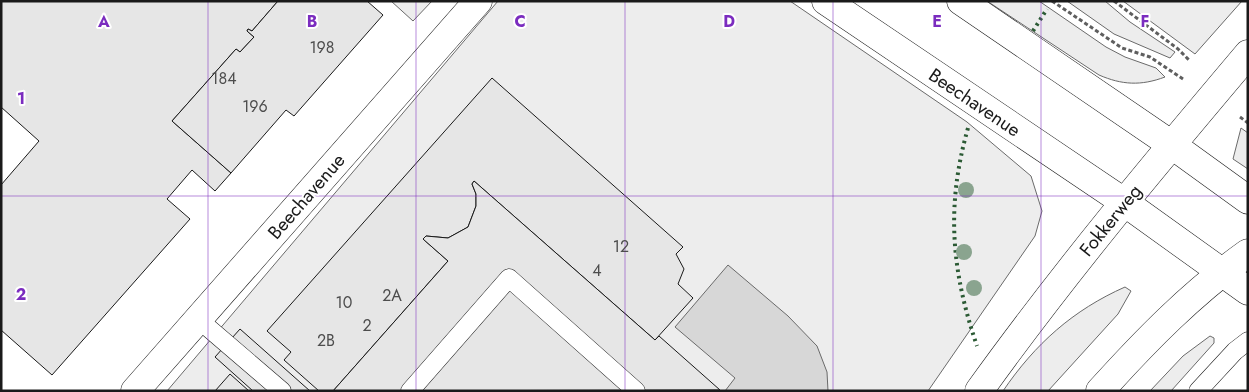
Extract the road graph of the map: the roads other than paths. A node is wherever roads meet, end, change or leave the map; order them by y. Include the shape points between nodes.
1 (478, 1) edge
2 (826, 1) edge
3 (961, 1) edge
4 (1248, 54) edge
5 (1172, 145) junction
6 (1248, 200) edge
7 (1124, 202) junction
8 (1248, 253) edge
9 (1221, 272) junction
10 (1248, 291) edge
11 (198, 319) junction
12 (1248, 341) edge
13 (135, 391) edge
14 (282, 391) edge
15 (410, 391) edge
16 (636, 391) edge
17 (979, 391) edge
18 (1100, 391) edge
19 (1198, 391) edge

1 - 11 street, Beechavenue
2 - 7 street, Beechavenue
3 - 5 street
4 - 5 street, Fokkerweg
5 - 6 street
5 - 7 street, Fokkerweg
7 - 9 street, Beechavenue
7 - 17 street, Fokkerweg via 1032,316
8 - 9 street
9 - 10 street, Beechavenue
9 - 18 street via 1157,328
11 - 13 street, Beechavenue
11 - 14 lane
12 - 19 lane
15 - 16 lane via 509,278

